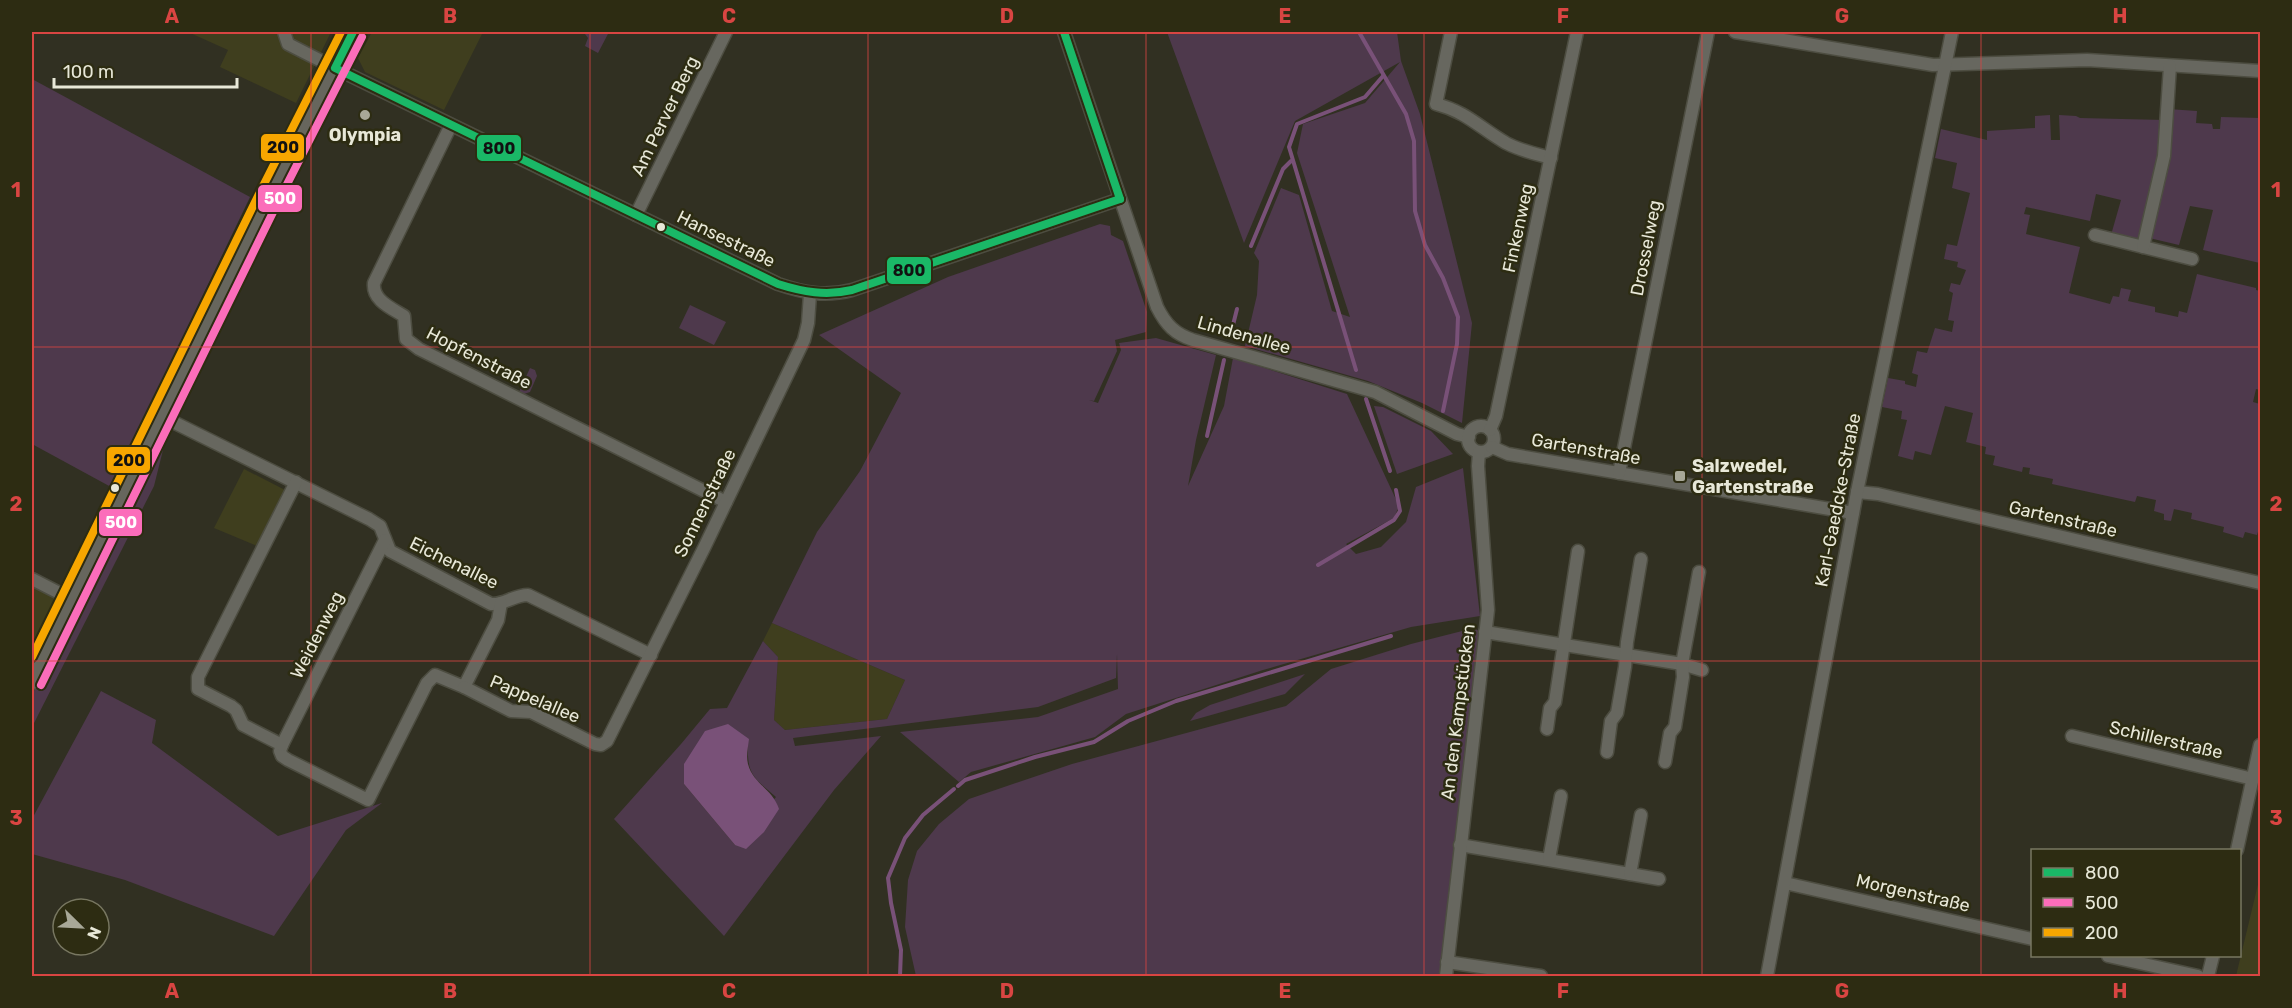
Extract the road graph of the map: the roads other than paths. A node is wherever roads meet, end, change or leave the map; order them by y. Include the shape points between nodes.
1 (284, 32) edge
2 (353, 32) edge
3 (726, 32) edge
4 (1064, 32) edge
5 (1451, 32) edge
6 (1577, 32) edge
7 (1708, 32) edge
8 (1735, 32) edge
9 (1952, 32) edge
10 (1947, 66) junction
11 (2170, 66) junction
12 (335, 69) junction
13 (2260, 71) edge
14 (451, 125) junction
15 (1551, 158) junction
16 (1120, 199) junction
17 (636, 215) junction
18 (2095, 235) dead end
19 (2143, 247) junction
20 (2192, 260) dead end
21 (810, 294) junction
22 (161, 416) junction
23 (1490, 430) junction
24 (1469, 437) junction
25 (1492, 447) junction
26 (1479, 452) junction
27 (1619, 472) junction
28 (296, 482) junction
29 (1857, 492) junction
30 (726, 502) junction
31 (1853, 513) junction
32 (385, 540) junction
33 (1578, 551) dead end
34 (1641, 559) dead end
35 (1700, 572) dead end
36 (32, 579) edge
37 (2260, 583) edge
38 (71, 599) junction
39 (501, 603) junction
40 (1485, 632) junction
41 (1563, 645) junction
42 (651, 655) junction
43 (1626, 655) junction
44 (1682, 664) junction
45 (1702, 670) dead end
46 (32, 680) edge
47 (464, 687) junction
48 (617, 723) joint
49 (1547, 729) dead end
50 (2072, 736) dead end
51 (282, 745) junction
52 (2260, 745) edge
53 (1607, 752) dead end
54 (1665, 762) dead end
55 (2253, 779) junction
56 (1561, 796) dead end
57 (1641, 815) dead end
58 (1460, 845) junction
59 (2237, 849) edge
60 (1549, 859) junction
61 (1630, 874) junction
62 (1659, 879) dead end
63 (1785, 883) junction
64 (2031, 939) edge
65 (2112, 957) edge
66 (2213, 957) edge
67 (1447, 962) junction
68 (1446, 976) edge
69 (1541, 976) edge
70 (1767, 976) edge
71 (2198, 976) edge
72 (2208, 976) edge

1 - 12 street, Hansestraße via 288,44
2 - 12 main road
3 - 17 street, Am Perver Berg
4 - 16 street, Lindenallee
5 - 15 street via 1436,104 1469,116 1518,148
6 - 15 street, Finkenweg
7 - 27 street, Drosselweg
8 - 10 street
9 - 10 street, Karl-Gaedcke-Straße
10 - 11 street via 2087,60
10 - 29 street, Karl-Gaedcke-Straße
11 - 13 street
11 - 19 street via 2164,156
12 - 14 street, Hansestraße
12 - 22 main road
14 - 17 street, Hansestraße
14 - 30 street, Hopfenstraße via 374,283 380,300 404,316 406,339 419,349
15 - 23 street, Finkenweg
16 - 21 street, Hansestraße via 852,290
16 - 24 street, Lindenallee via 1157,308 1174,332 1375,392
17 - 21 street, Hansestraße via 778,284
18 - 19 street
19 - 20 street
21 - 30 street, Sonnenstraße via 804,340
22 - 28 street, Eichenallee
22 - 38 main road
23 - 24 street via 1479,427
23 - 25 street
24 - 26 street via 1471,447
25 - 26 street
25 - 27 street, Gartenstraße via 1508,454
26 - 40 street, An den Kampstücken via 1488,598
27 - 31 street, Gartenstraße
28 - 32 street, Eichenallee via 380,526
28 - 51 street via 198,677 198,689 231,706 243,725
29 - 31 street, Karl-Gaedcke-Straße
29 - 37 street, Gartenstraße
30 - 42 street, Sonnenstraße
31 - 63 street, Karl-Gaedcke-Straße
32 - 39 street, Eichenallee via 390,550 402,558 491,604
32 - 51 street, Weidenweg
33 - 41 street
34 - 43 street
35 - 44 street
36 - 38 street
38 - 46 main road
39 - 42 street, Eichenallee via 513,596 528,595
39 - 47 street, Pappelallee via 498,620
40 - 41 street
40 - 58 street, An den Kampstücken
41 - 43 street
41 - 49 street
42 - 48 street, Sonnenstraße
43 - 44 street
43 - 53 street
44 - 45 street
44 - 54 street via 1682,687
47 - 48 street, Pappelallee via 511,711 531,712 595,744 607,741
47 - 51 street, Pappelallee via 435,675 430,678 368,800 288,760 282,756
50 - 55 street, Schillerstraße
52 - 55 street
55 - 59 street
56 - 60 street
57 - 61 street
58 - 60 street
58 - 67 street, An den Kampstücken
60 - 61 street
61 - 62 street
63 - 64 street, Morgenstraße
63 - 70 street, Karl-Gaedcke-Straße
65 - 71 street
66 - 72 street
67 - 68 street, An den Kampstücken
67 - 69 street

